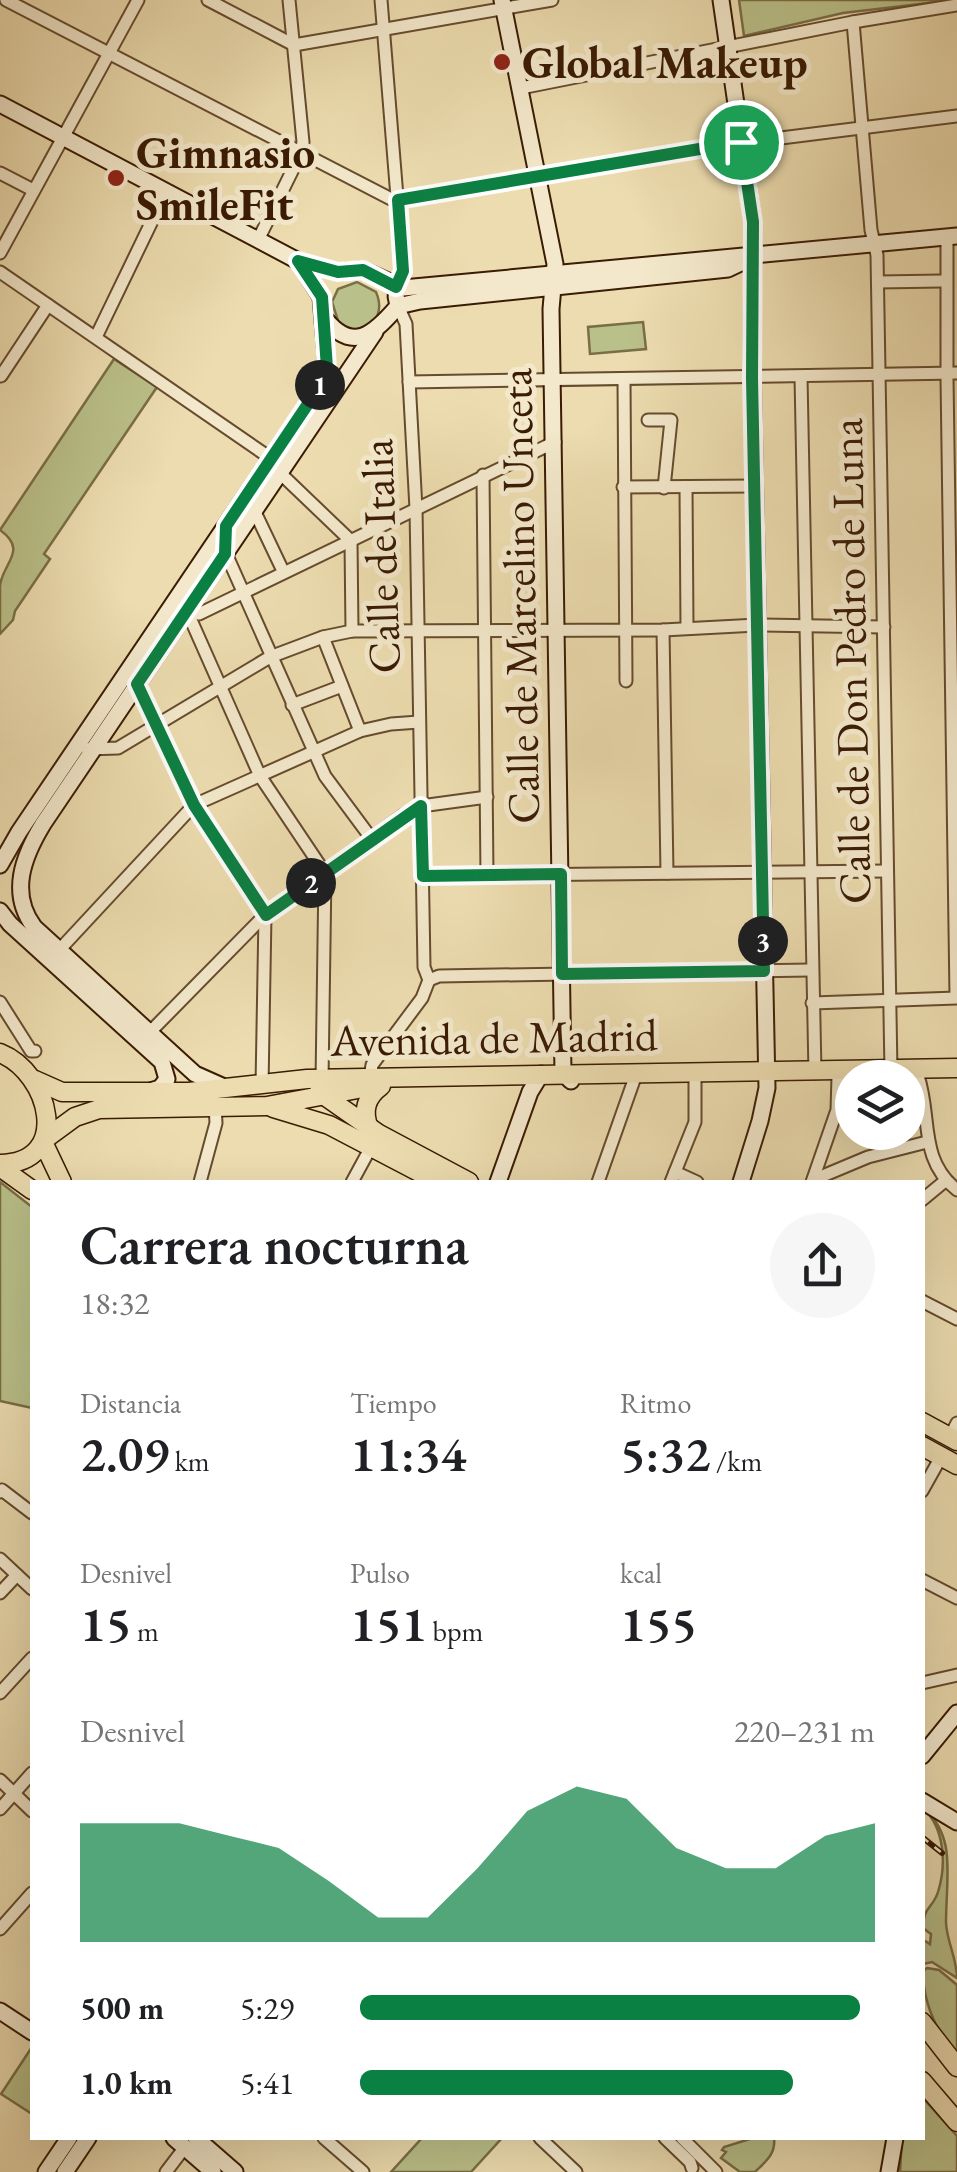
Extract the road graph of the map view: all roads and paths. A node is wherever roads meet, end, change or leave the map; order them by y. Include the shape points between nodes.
1 (6, 0) edge
2 (138, 0) edge
3 (208, 0) edge
4 (289, 0) edge
5 (381, 0) edge
6 (552, 0) edge
7 (721, 0) edge
8 (503, 4) edge
9 (957, 5) edge
10 (852, 22) junction
11 (384, 31) junction
12 (294, 44) junction
13 (728, 47) junction
14 (109, 53) junction
15 (521, 88) junction
16 (0, 104) edge
17 (957, 116) edge
18 (862, 129) junction
19 (62, 136) junction
20 (741, 142) junction
21 (301, 153) junction
22 (0, 173) edge
23 (538, 178) junction
24 (33, 190) junction
25 (166, 192) junction
26 (398, 200) junction
27 (952, 237) edge
28 (258, 240) junction
29 (876, 245) junction
30 (0, 253) edge
31 (752, 258) junction
32 (298, 261) junction
33 (0, 272) edge
34 (338, 272) junction
35 (555, 281) junction
36 (942, 281) dead end
37 (878, 282) junction
38 (396, 287) junction
39 (322, 297) junction
40 (48, 305) junction
41 (952, 305) edge
42 (398, 306) junction
43 (323, 316) junction
44 (375, 332) junction
45 (96, 337) junction
46 (950, 373) edge
47 (881, 375) junction
48 (1, 376) edge
49 (752, 378) junction
50 (801, 378) junction
51 (624, 379) junction
52 (554, 380) junction
53 (409, 382) junction
54 (648, 420) dead end
55 (555, 442) junction
56 (952, 442) edge
57 (262, 453) dead end
58 (280, 473) junction
59 (483, 474) junction
60 (754, 486) junction
61 (623, 487) junction
62 (686, 487) junction
63 (664, 488) junction
64 (416, 509) junction
65 (953, 509) edge
66 (254, 510) junction
67 (226, 526) junction
68 (352, 541) junction
69 (225, 554) junction
70 (283, 571) junction
71 (953, 574) edge
72 (242, 591) junction
73 (193, 612) junction
74 (757, 625) junction
75 (806, 626) junction
76 (688, 627) junction
77 (884, 627) junction
78 (486, 629) junction
79 (418, 630) junction
80 (557, 630) junction
81 (625, 630) junction
82 (663, 630) junction
83 (352, 631) junction
84 (324, 637) junction
85 (954, 653) edge
86 (270, 658) junction
87 (954, 676) edge
88 (626, 680) dead end
89 (137, 684) junction
90 (221, 686) junction
91 (342, 686) junction
92 (292, 705) junction
93 (419, 722) junction
94 (156, 726) junction
95 (360, 731) junction
96 (75, 749) junction
97 (94, 749) junction
98 (314, 750) junction
99 (955, 764) edge
100 (260, 776) junction
101 (488, 797) junction
102 (194, 805) junction
103 (421, 806) junction
104 (43, 824) junction
105 (11, 830) junction
106 (372, 838) junction
107 (0, 866) edge
108 (762, 870) junction
109 (810, 870) junction
110 (887, 871) junction
111 (325, 872) junction
112 (667, 873) junction
113 (561, 874) junction
114 (488, 875) junction
115 (423, 876) junction
116 (0, 911) edge
117 (266, 915) junction
118 (956, 930) edge
119 (60, 952) junction
120 (812, 970) junction
121 (62, 971) junction
122 (764, 971) junction
123 (562, 974) junction
124 (428, 980) junction
125 (957, 998) edge
126 (890, 1000) junction
127 (0, 1002) edge
128 (812, 1002) junction
129 (957, 1012) edge
130 (108, 1013) junction
131 (148, 1032) junction
132 (35, 1051) dead end
133 (0, 1053) edge
134 (891, 1060) edge
135 (957, 1068) edge
136 (925, 1070) edge
137 (766, 1073) junction
138 (814, 1073) junction
139 (835, 1073) edge
140 (835, 1076) edge
141 (925, 1076) edge
142 (957, 1076) edge
143 (567, 1077) junction
144 (537, 1078) junction
145 (695, 1079) junction
146 (35, 1080) junction
147 (634, 1080) junction
148 (375, 1082) junction
149 (262, 1086) junction
150 (323, 1087) junction
151 (231, 1089) junction
152 (147, 1092) junction
153 (214, 1106) junction
154 (267, 1106) junction
155 (835, 1118) edge
156 (925, 1134) edge
157 (370, 1138) junction
158 (44, 1141) junction
159 (926, 1142) junction
160 (0, 1165) edge
161 (673, 1177) edge
162 (61, 1180) edge
163 (201, 1180) edge
164 (353, 1180) edge
165 (435, 1180) edge
166 (464, 1180) edge
167 (499, 1180) edge
168 (599, 1180) edge
169 (741, 1180) edge
170 (812, 1180) edge
171 (814, 1180) edge
172 (945, 1181) junction
173 (30, 1188) edge
174 (957, 1190) edge
175 (925, 1198) edge
176 (925, 1303) edge
177 (957, 1320) edge
178 (925, 1423) edge
179 (954, 1434) edge
180 (925, 1448) edge
181 (949, 1461) edge
182 (925, 1488) edge
183 (4, 1493) edge
184 (30, 1512) edge
185 (30, 1522) edge
186 (0, 1559) edge
187 (17, 1575) junction
188 (925, 1582) edge
189 (30, 1587) edge
190 (0, 1593) edge
191 (957, 1598) edge
192 (30, 1660) edge
193 (957, 1675) edge
194 (925, 1682) edge
195 (0, 1693) edge
196 (957, 1714) edge
197 (925, 1752) edge
198 (30, 1775) edge
199 (0, 1780) edge
200 (14, 1793) junction
201 (925, 1804) edge
202 (0, 1808) edge
203 (30, 1808) edge
204 (957, 1822) edge
205 (30, 1895) edge
206 (0, 1929) edge
207 (0, 2011) edge
208 (925, 2026) edge
209 (30, 2031) edge
210 (954, 2064) edge
211 (925, 2085) edge
212 (957, 2122) edge
213 (68, 2140) edge
214 (87, 2140) edge
215 (326, 2140) edge
216 (542, 2140) edge
217 (666, 2140) edge
218 (684, 2140) edge
219 (185, 2141) edge
220 (894, 2142) edge
221 (713, 2168) edge
222 (691, 2170) edge
223 (46, 2172) edge
224 (65, 2172) edge
225 (166, 2172) edge
226 (213, 2172) edge
227 (235, 2172) edge
228 (363, 2172) edge
229 (576, 2172) edge
230 (890, 2172) edge

1 - 14 street
2 - 14 street
3 - 12 street
4 - 12 street
5 - 11 street
6 - 8 street
7 - 13 main road
8 - 11 street
8 - 15 main road, Calle de Marcelino Unceta
9 - 10 street
10 - 13 street
10 - 18 street, Calle de Don Pedro de Luna
11 - 12 street
11 - 26 street
12 - 21 street
13 - 15 street
13 - 20 main road
14 - 19 street
14 - 21 street
15 - 23 main road, Calle de Marcelino Unceta
16 - 19 main road
17 - 18 street
18 - 20 street
18 - 29 street, Calle de Don Pedro de Luna
19 - 24 street
19 - 25 main road
20 - 23 street
20 - 31 main road
21 - 26 street
21 - 28 street
22 - 24 street
23 - 26 street
23 - 35 main road, Calle de Marcelino Unceta
24 - 30 street
25 - 28 main road
25 - 45 street
26 - 38 street via 403,271
27 - 29 main road
27 - 41 street
28 - 32 main road
29 - 31 main road
29 - 37 street, Calle de Don Pedro de Luna
31 - 35 main road via 728,269
31 - 49 main road
32 - 34 main road
32 - 39 main road
33 - 40 street
34 - 38 main road via 363,270
34 - 39 main road
35 - 38 main road
35 - 42 main road
35 - 52 main road, Calle de Marcelino Unceta
36 - 37 street
37 - 47 street, Calle de Don Pedro de Luna
38 - 42 main road
39 - 43 main road
40 - 45 street
40 - 48 street
41 - 46 street
42 - 44 main road
42 - 53 street, Calle de Italia via 406,318
43 - 44 main road via 345,335
43 - 67 main road via 324,380
44 - 58 main road
45 - 57 street
46 - 47 street
46 - 56 street
47 - 50 street
47 - 77 street, Calle de Don Pedro de Luna
49 - 50 street
49 - 51 street
49 - 60 main road
50 - 75 street
51 - 52 street
51 - 61 street
52 - 53 street
52 - 55 main road, Calle de Marcelino Unceta
53 - 64 street, Calle de Italia
54 - 63 street via 671,420
55 - 59 street
55 - 80 main road, Calle de Marcelino Unceta
56 - 65 street
58 - 66 main road
58 - 68 street
59 - 64 street
59 - 78 street
60 - 62 street
60 - 74 main road
61 - 63 street
61 - 81 street
62 - 63 street
62 - 76 street
64 - 68 street
64 - 79 street, Calle de Italia
65 - 71 street
66 - 69 main road
66 - 70 street
67 - 69 street
67 - 96 main road
68 - 70 street
68 - 83 street
69 - 72 street
69 - 73 main road
70 - 72 street
71 - 85 street
72 - 73 street
72 - 86 street
73 - 89 main road
73 - 90 street
74 - 75 street
74 - 76 street
74 - 108 main road
75 - 77 street
75 - 109 street
76 - 82 street
77 - 110 street, Calle de Don Pedro de Luna
78 - 79 street
78 - 80 street
78 - 101 street
79 - 83 street
79 - 93 street, Calle de Italia
80 - 81 street
80 - 113 main road, Calle de Marcelino Unceta
81 - 82 street
81 - 88 street
82 - 112 street
83 - 84 street
84 - 86 street
84 - 91 street
85 - 87 street
86 - 90 street
86 - 92 street
87 - 99 street
89 - 94 street
89 - 97 main road
90 - 94 street
90 - 100 street
91 - 92 street
91 - 95 street
92 - 98 street
93 - 95 street
93 - 103 street, Calle de Italia
94 - 97 street via 116,748
94 - 102 street
95 - 98 street
96 - 97 street
96 - 105 main road
97 - 104 main road
98 - 100 street
98 - 106 street via 325,776
99 - 118 street
100 - 102 street
100 - 111 street
101 - 103 street
101 - 114 street
102 - 117 street
102 - 119 street
103 - 106 street
103 - 115 street, Calle de Italia
104 - 105 main road
104 - 119 main road via 22,865 20,891 30,921
105 - 107 main road
106 - 111 street
108 - 109 street
108 - 112 street
108 - 122 main road
109 - 110 street
109 - 120 street
110 - 126 street, Calle de Don Pedro de Luna
111 - 117 street
111 - 150 street
112 - 113 street
113 - 114 street
113 - 123 main road, Calle de Marcelino Unceta
114 - 115 street
115 - 124 street, Calle de Italia
116 - 121 main road
117 - 131 street
117 - 149 street
118 - 125 street
119 - 121 street
119 - 131 main road
120 - 122 street
120 - 128 street
121 - 130 main road
122 - 123 street
122 - 137 main road
123 - 124 street
123 - 143 main road, Calle de Marcelino Unceta
124 - 148 street via 373,1063
125 - 126 street
125 - 129 street
126 - 128 street
126 - 134 street, Calle de Don Pedro de Luna
127 - 132 street
128 - 138 street
130 - 131 street
130 - 152 main road via 166,1067 166,1082
131 - 151 main road via 200,1078
133 - 146 main road
135 - 136 main road, Avenida de Madrid
137 - 138 main road, Avenida de Madrid
137 - 143 main road, Avenida de Madrid
137 - 145 main road, Avenida de Madrid
137 - 169 main road via 764,1105
138 - 139 main road, Avenida de Madrid
138 - 140 main road, Avenida de Madrid
141 - 142 main road, Avenida de Madrid
143 - 144 main road, Avenida de Madrid
143 - 147 main road, Avenida de Madrid
144 - 148 main road, Avenida de Madrid
144 - 167 main road
145 - 147 main road, Avenida de Madrid
145 - 161 street via 696,1122
146 - 152 main road, Avenida de Madrid via 62,1092
146 - 158 main road via 44,1103
147 - 168 street
148 - 150 main road, Avenida de Madrid
148 - 157 main road via 366,1105
149 - 150 main road, Avenida de Madrid
149 - 151 main road, Avenida de Madrid
150 - 154 main road, Avenida de Madrid
150 - 157 main road
151 - 152 main road, Avenida de Madrid
153 - 154 main road, Avenida de Madrid
153 - 158 main road, Avenida de Madrid via 99,1109 75,1117
153 - 163 street
154 - 157 main road
155 - 170 street
156 - 159 street
157 - 164 street
157 - 165 main road
157 - 166 main road
158 - 160 main road, Avenida de Madrid via 26,1158
158 - 162 main road
159 - 171 street
159 - 172 street
160 - 173 main road
172 - 174 street
172 - 175 street
176 - 177 street
178 - 179 main road
180 - 181 main road
181 - 182 street
183 - 184 street
183 - 185 street
186 - 187 street
187 - 189 street
187 - 190 street
188 - 191 street
192 - 195 street
193 - 194 street
196 - 197 main road
198 - 200 street
199 - 200 street
200 - 202 street
200 - 203 street
201 - 204 main road
205 - 206 street
207 - 209 main road
208 - 210 main road
211 - 212 main road
213 - 223 main road
214 - 224 main road
215 - 228 street
216 - 229 street
217 - 222 street
218 - 221 street
219 - 225 street
219 - 226 main road
219 - 227 main road
220 - 230 main road
221 - 222 street

